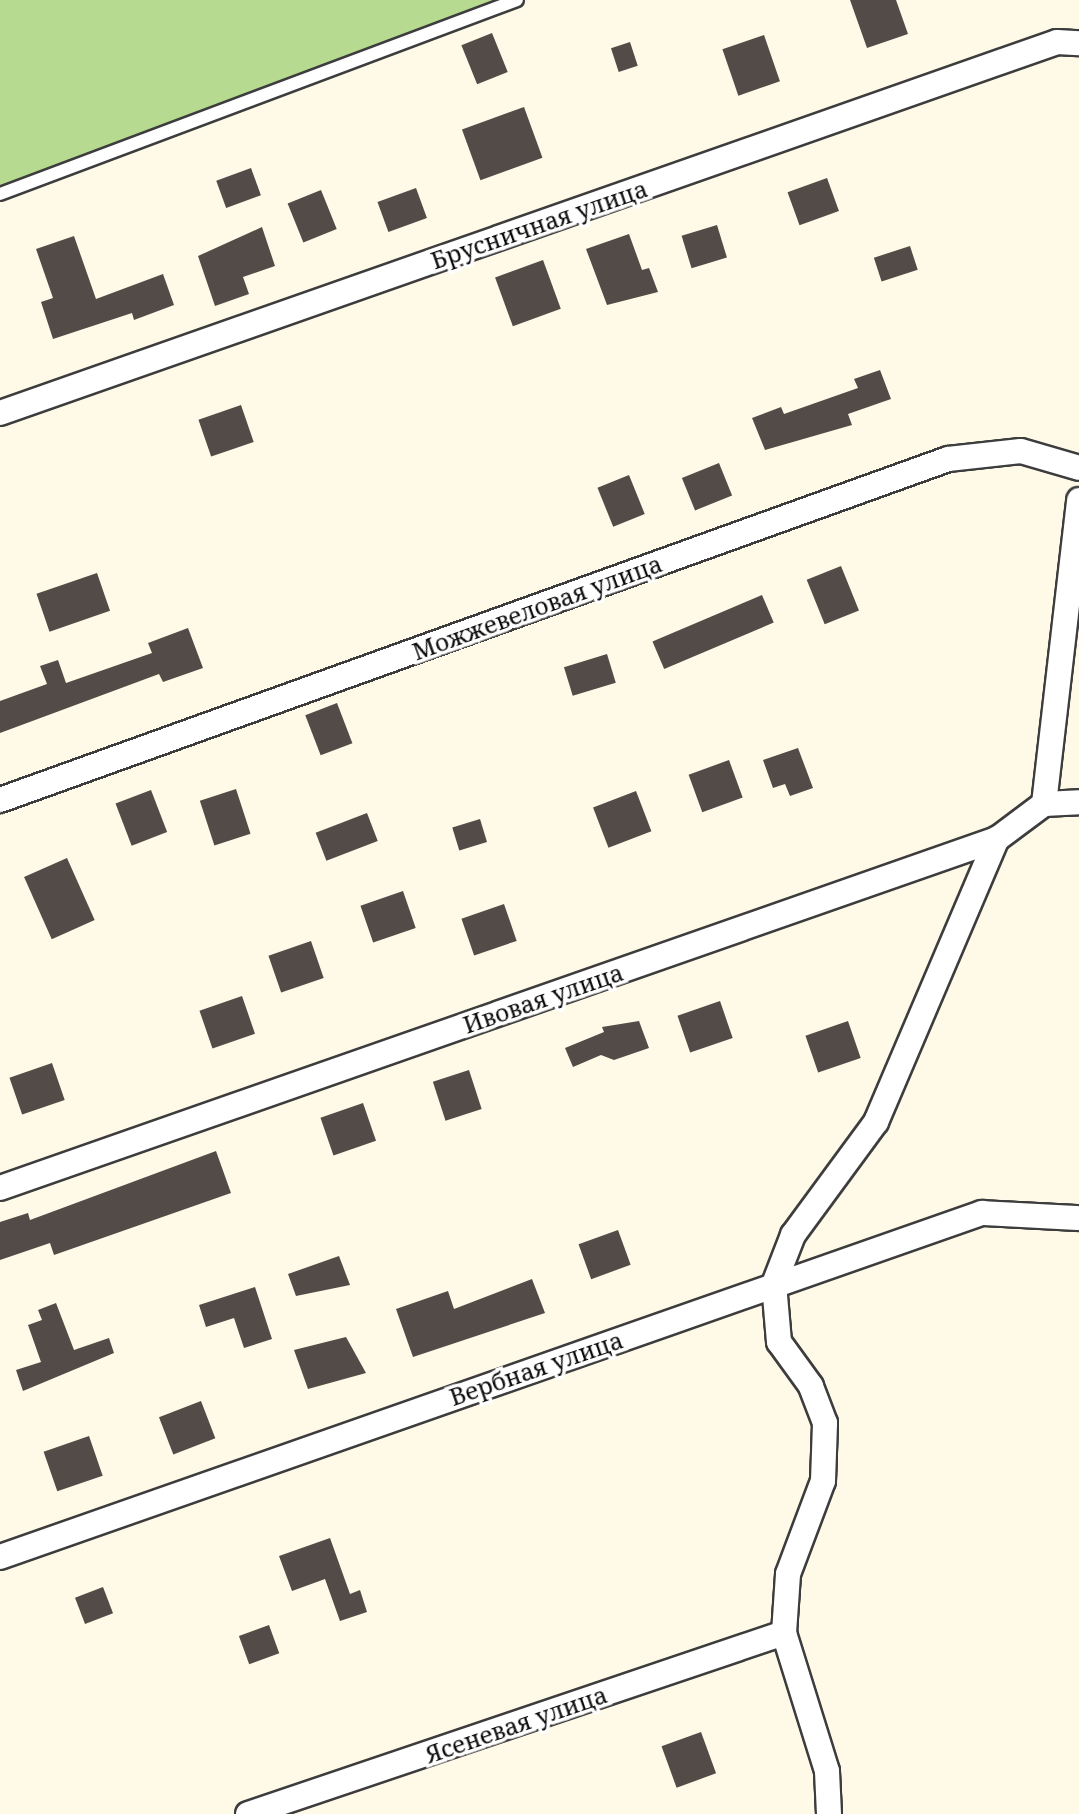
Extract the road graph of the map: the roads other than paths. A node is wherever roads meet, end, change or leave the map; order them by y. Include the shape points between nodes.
1 (517, 0) edge
2 (1079, 43) edge
3 (0, 194) edge
4 (0, 413) edge
5 (1079, 468) edge
6 (1079, 500) edge
7 (0, 800) edge
8 (1079, 802) edge
9 (1044, 804) junction
10 (997, 839) junction
11 (0, 1188) edge
12 (1079, 1218) edge
13 (774, 1284) junction
14 (0, 1557) edge
15 (784, 1633) junction
16 (248, 1814) edge
17 (830, 1814) edge

1 - 3 lane
2 - 4 street, Брусничная улица via 1057,42
5 - 7 street, Можжевеловая улица via 1021,450 948,459
6 - 9 street
8 - 9 street
9 - 10 street, Ивовая улица
10 - 11 street, Ивовая улица
10 - 13 street via 876,1122 793,1235
12 - 13 street, Вербная улица via 982,1213
13 - 14 street, Вербная улица
13 - 15 street via 779,1342 811,1386 825,1423 823,1481 788,1574
15 - 16 street, Ясеневая улица
15 - 17 street via 827,1771

